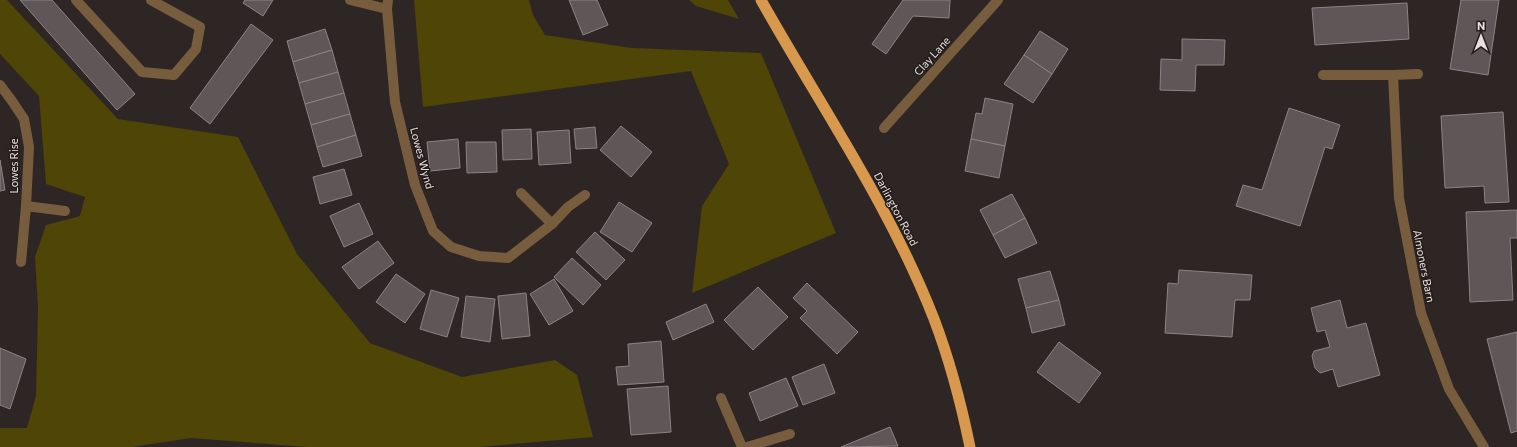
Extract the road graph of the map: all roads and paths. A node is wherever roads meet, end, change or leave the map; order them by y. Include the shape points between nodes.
1 (76, 0) edge
2 (150, 0) edge
3 (350, 0) edge
4 (762, 0) edge
5 (998, 0) edge
6 (388, 5) edge
7 (1418, 74) dead end
8 (1323, 75) dead end
9 (1393, 75) junction
10 (0, 85) edge
11 (884, 128) dead end
12 (521, 192) dead end
13 (585, 195) dead end
14 (26, 206) junction
15 (65, 211) dead end
16 (552, 224) junction
17 (21, 262) dead end
18 (721, 398) dead end
19 (790, 434) dead end
20 (742, 447) edge
21 (747, 447) edge
22 (970, 447) edge
23 (1484, 447) edge

1 - 2 street via 142,72 174,75 196,50 200,27
3 - 6 street
4 - 22 highway, Darlington Road via 858,165 917,278 948,359
5 - 11 street, Clay Lane
6 - 16 street, Lowes Wynd via 395,102 414,185 433,231 451,247 479,256 508,258
7 - 9 street
8 - 9 street
9 - 23 street, Almoners Barn via 1398,198 1421,313 1449,389
10 - 14 street, Lowes Rise via 24,119 29,147
12 - 16 street
13 - 16 street, Lowes Wynd via 568,207
14 - 15 street, Lowes Rise
14 - 17 street, Lowes Rise
18 - 20 street
19 - 21 street

